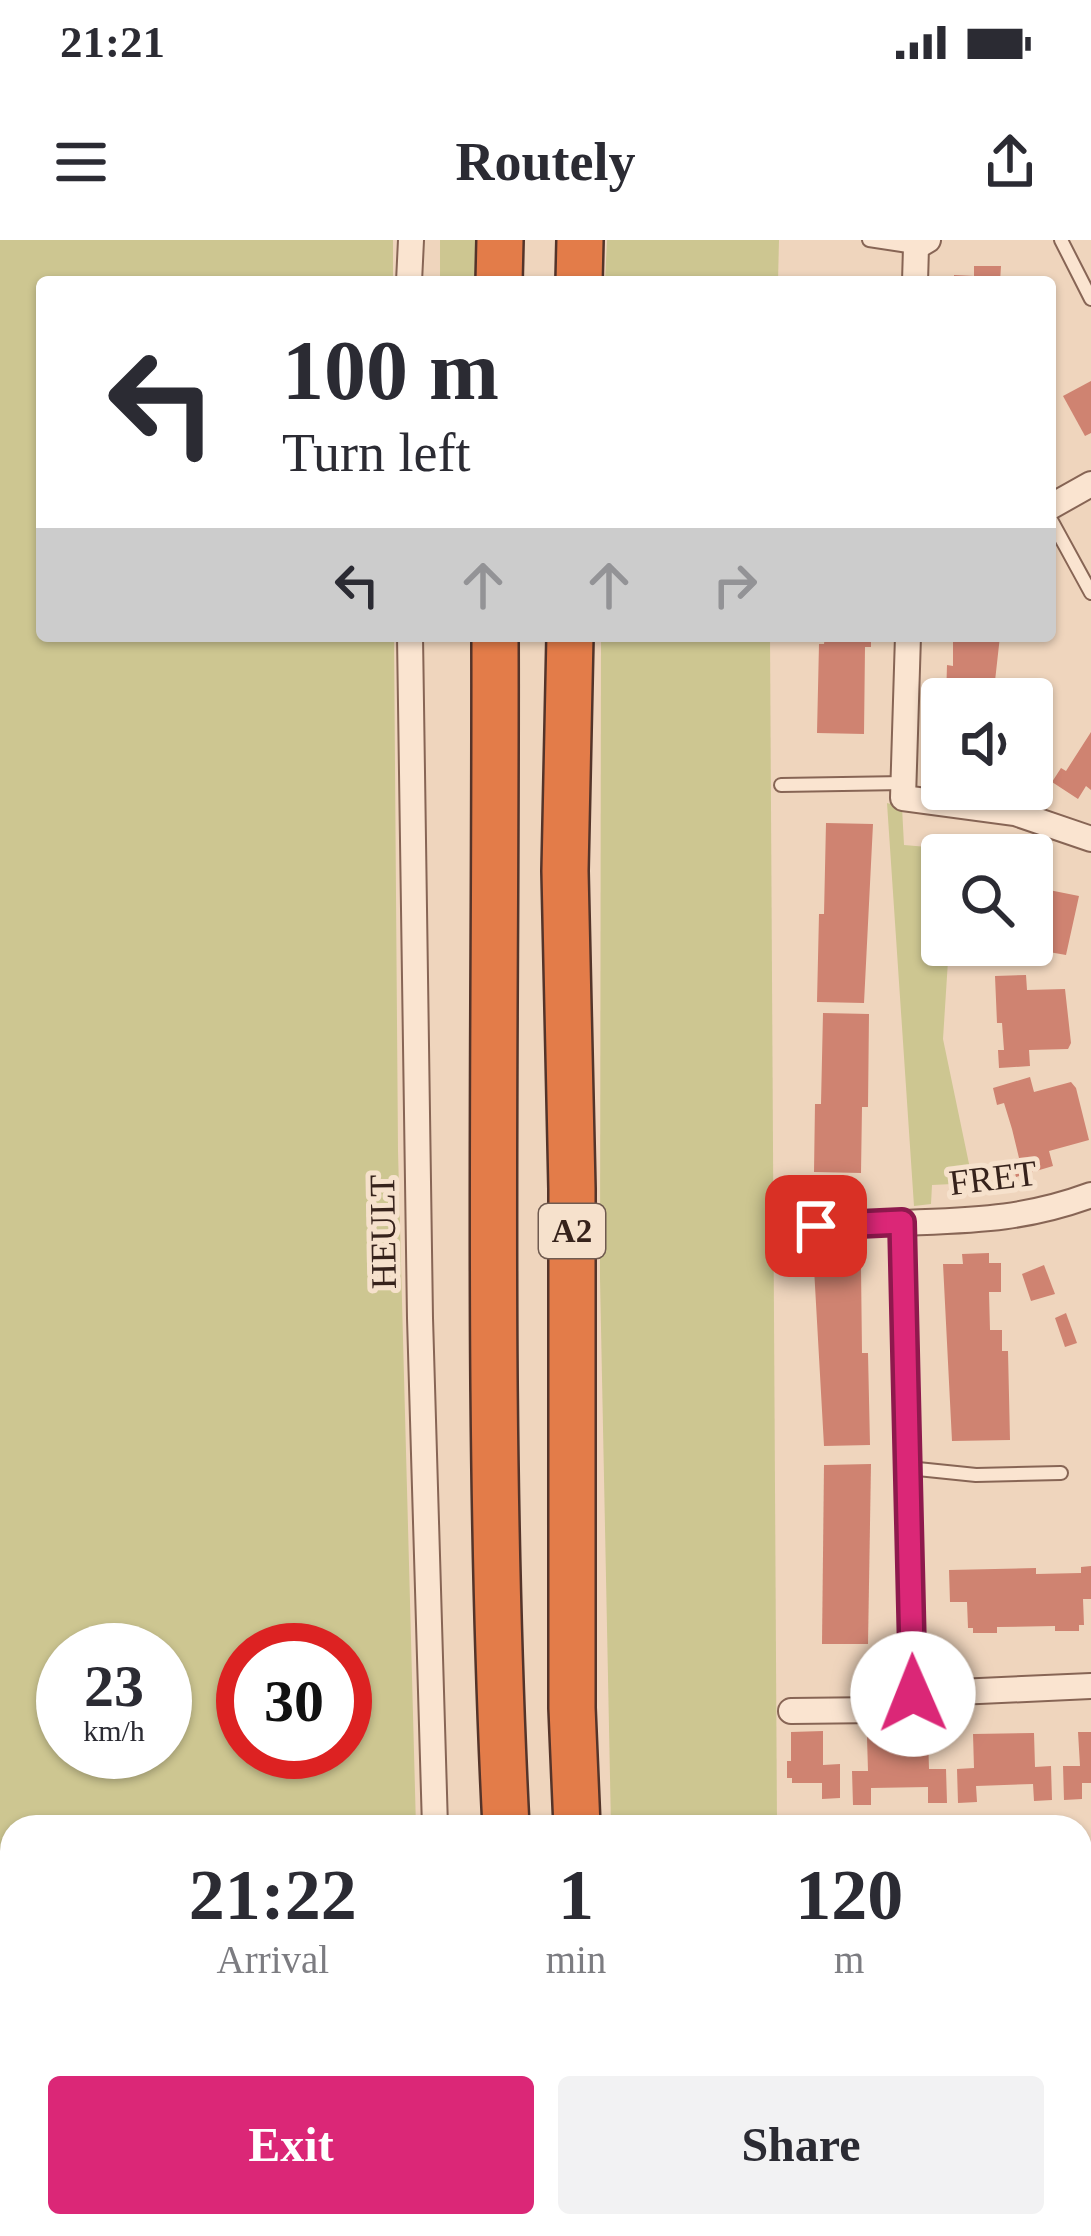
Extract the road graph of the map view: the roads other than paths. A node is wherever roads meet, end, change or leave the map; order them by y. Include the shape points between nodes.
1 (411, 240) edge
2 (500, 240) edge
3 (580, 240) edge
4 (869, 240) edge
5 (1060, 240) edge
6 (922, 244) edge
7 (410, 276) edge
8 (499, 276) edge
9 (579, 276) edge
10 (916, 276) edge
11 (1091, 299) edge
12 (1091, 484) edge
13 (1056, 504) edge
14 (1056, 529) edge
15 (1091, 593) edge
16 (410, 642) edge
17 (495, 642) edge
18 (570, 642) edge
19 (908, 642) edge
20 (782, 785) dead end
21 (903, 791) junction
22 (1091, 839) edge
23 (1091, 1195) edge
24 (902, 1222) junction
25 (783, 1227) dead end
26 (908, 1468) junction
27 (1060, 1473) dead end
28 (1091, 1686) edge
29 (913, 1694) junction
30 (791, 1711) dead end
31 (435, 1815) edge
32 (505, 1815) edge
33 (576, 1815) edge

1 - 7 street
2 - 8 highway
3 - 9 highway
4 - 6 lane
5 - 11 lane
6 - 10 street
12 - 13 street
14 - 15 lane
16 - 31 street, HEULT
17 - 32 highway, A2
18 - 33 highway, A2 via 565,872
19 - 21 street
20 - 21 lane
21 - 22 street via 1015,813
23 - 24 street, FRET via 997,1220
24 - 25 lane
24 - 26 street
26 - 27 lane
26 - 29 street
28 - 29 street
29 - 30 street via 880,1710

